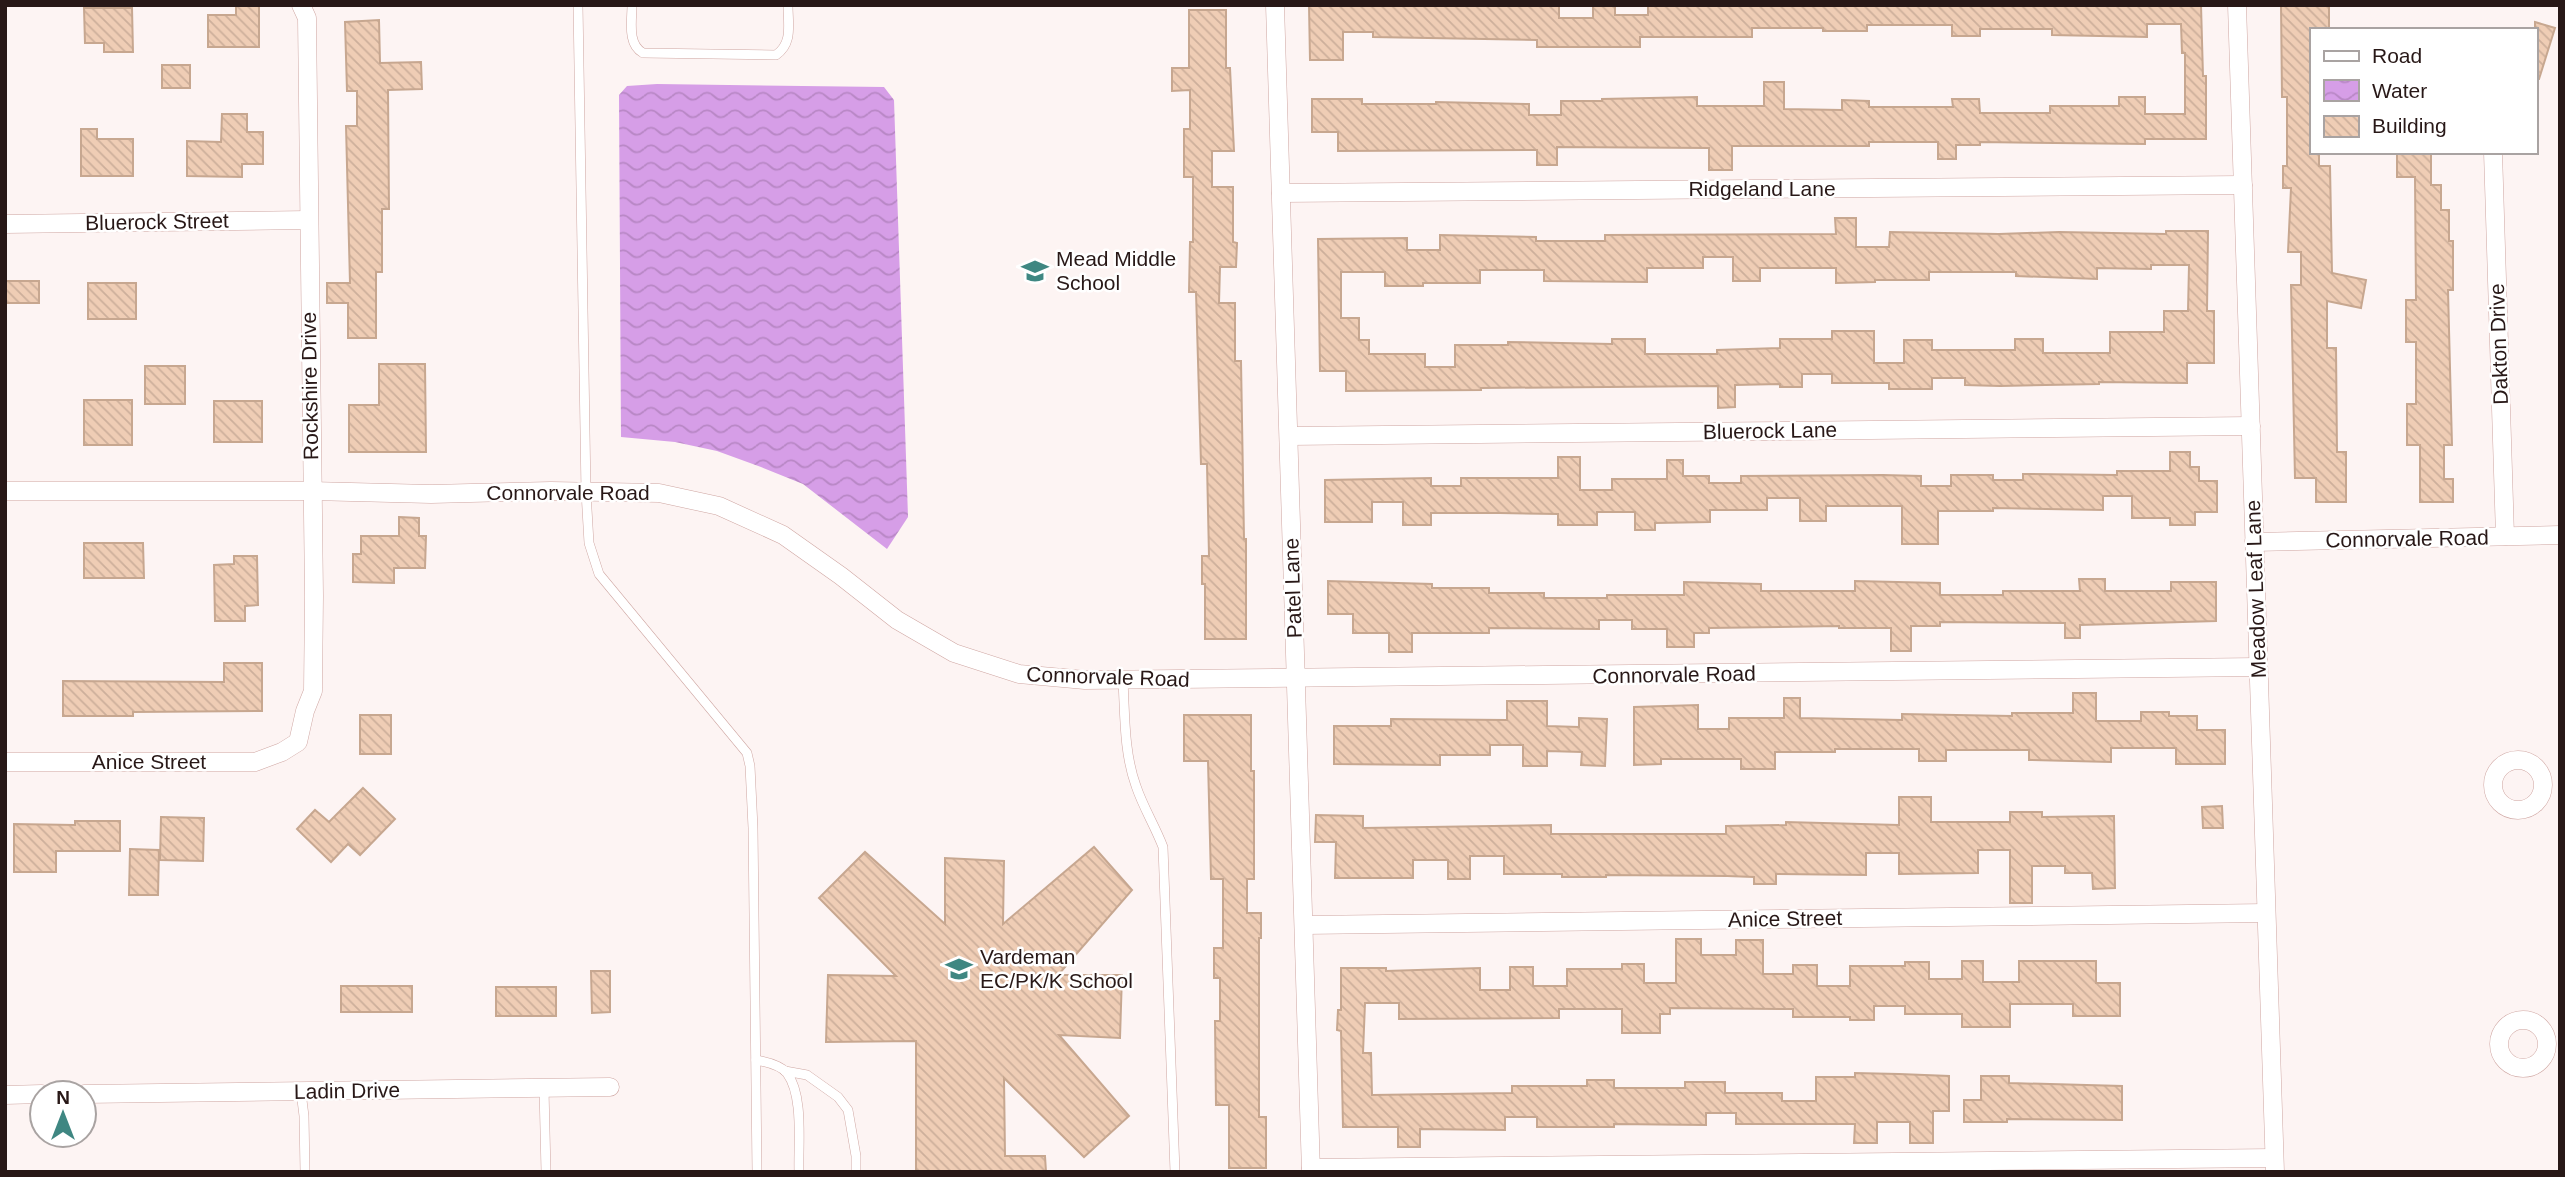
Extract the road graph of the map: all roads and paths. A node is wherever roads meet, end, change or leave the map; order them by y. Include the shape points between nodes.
1 (578, 5) edge
2 (632, 5) edge
3 (788, 5) edge
4 (1275, 5) edge
5 (2237, 5) edge
6 (304, 12) edge
7 (2493, 154) edge
8 (2243, 185) junction
9 (1281, 193) junction
10 (308, 220) junction
11 (5, 224) edge
12 (2251, 426) junction
13 (1289, 436) junction
14 (5, 491) edge
15 (311, 491) junction
16 (586, 492) junction
17 (2560, 535) edge
18 (2505, 536) junction
19 (2255, 542) junction
20 (2259, 667) junction
21 (1296, 680) junction
22 (1123, 681) junction
23 (290, 747) joint
24 (5, 762) edge
25 (2266, 913) junction
26 (1304, 925) junction
27 (757, 1059) junction
28 (786, 1071) junction
29 (610, 1087) dead end
30 (544, 1089) junction
31 (301, 1091) junction
32 (28, 1094) edge
33 (98, 1094) edge
34 (5, 1095) edge
35 (2275, 1165) edge
36 (1311, 1170) edge
37 (305, 1172) edge
38 (546, 1172) edge
39 (757, 1172) edge
40 (799, 1172) edge
41 (856, 1172) edge
42 (1175, 1172) edge

1 - 16 lane
2 - 3 lane via 632,40 643,53 776,55 786,48
4 - 9 street, Patel Lane
5 - 8 street, Meadow Leaf Lane
6 - 10 street, Rockshire Drive
7 - 18 street, Dakton Drive
8 - 9 street, Ridgeland Lane
8 - 12 street, Meadow Leaf Lane
9 - 13 street, Patel Lane
10 - 11 street, Bluerock Street
10 - 15 street, Rockshire Drive
12 - 13 street, Bluerock Lane
12 - 19 street, Meadow Leaf Lane
13 - 21 street, Patel Lane
14 - 15 street, Connorvale Road
15 - 16 street, Connorvale Road
15 - 23 street, Rockshire Drive via 313,691 298,742
16 - 22 street, Connorvale Road via 659,493 719,506 783,535 897,620 954,653 1019,674
16 - 27 lane via 589,543 599,574 747,753 753,828
17 - 18 street, Connorvale Road
18 - 19 street, Connorvale Road
19 - 20 street, Meadow Leaf Lane
20 - 21 street, Connorvale Road
20 - 25 street, Meadow Leaf Lane
21 - 22 street, Connorvale Road
21 - 26 street, Patel Lane
22 - 42 lane via 1128,756 1136,787 1163,847
23 - 24 street, Anice Street via 255,762
25 - 26 street, Anice Street
25 - 35 street, Meadow Leaf Lane
26 - 36 street, Patel Lane
27 - 28 lane
27 - 39 lane
28 - 40 lane via 796,1090
28 - 41 lane via 807,1074 838,1097 848,1111
29 - 30 street, Ladin Drive
30 - 31 street, Ladin Drive
30 - 38 lane
31 - 33 street, Ladin Drive
31 - 37 lane
32 - 34 street
35 - 36 street

